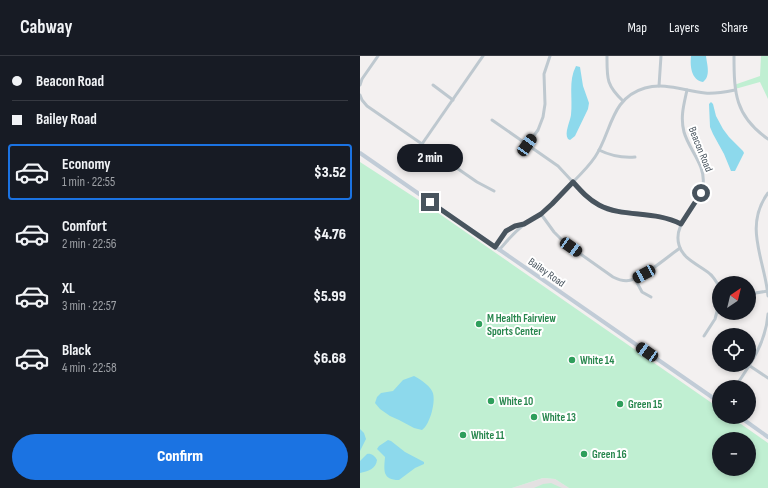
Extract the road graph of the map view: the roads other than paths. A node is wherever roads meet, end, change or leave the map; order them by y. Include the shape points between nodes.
1 (378, 56) edge
2 (483, 56) edge
3 (550, 56) edge
4 (606, 56) edge
5 (661, 56) edge
6 (734, 56) edge
7 (432, 85) dead end
8 (360, 86) edge
9 (659, 86) junction
10 (687, 90) junction
11 (735, 90) junction
12 (360, 95) edge
13 (453, 100) junction
14 (623, 101) junction
15 (492, 120) dead end
16 (768, 139) edge
17 (422, 144) junction
18 (527, 145) junction
19 (599, 150) junction
20 (360, 154) edge
21 (635, 157) dead end
22 (573, 182) junction
23 (494, 191) dead end
24 (768, 193) edge
25 (541, 214) junction
26 (524, 224) junction
27 (681, 224) junction
28 (680, 248) junction
29 (497, 249) junction
30 (712, 277) edge
31 (635, 278) junction
32 (768, 291) edge
33 (756, 293) edge
34 (768, 296) edge
35 (651, 297) dead end
36 (768, 314) edge
37 (714, 320) edge
38 (704, 336) dead end
39 (756, 354) edge
40 (756, 370) edge
41 (768, 378) edge
42 (712, 397) edge
43 (750, 424) edge
44 (768, 437) edge

1 - 8 street
2 - 13 street
3 - 18 street via 544,74 543,117 538,130
4 - 14 street via 608,82
5 - 9 street
6 - 11 street
7 - 13 street
9 - 10 street
9 - 14 street via 640,89
10 - 11 street via 710,94
10 - 27 street, Beacon Road via 682,111 682,126 700,165 704,183 699,198
11 - 16 street via 739,105 747,119
12 - 17 street via 367,106
13 - 17 street
14 - 19 street via 614,114
15 - 18 street
17 - 23 street
18 - 22 street via 558,166
19 - 21 street via 615,156
19 - 22 street
20 - 29 main road, Bailey Road
22 - 25 street
22 - 27 street via 588,198 603,207 657,216
24 - 32 street via 758,211 755,225
25 - 26 street
25 - 31 street via 565,243 607,272 621,280
26 - 29 street
26 - 29 street via 506,231
27 - 28 street, Beacon Road via 678,235
28 - 30 street via 688,259
28 - 31 street
29 - 42 main road, Bailey Road
31 - 35 street via 642,292
32 - 33 street
32 - 34 street
36 - 39 street via 762,342
37 - 38 street
40 - 41 street
43 - 44 main road

